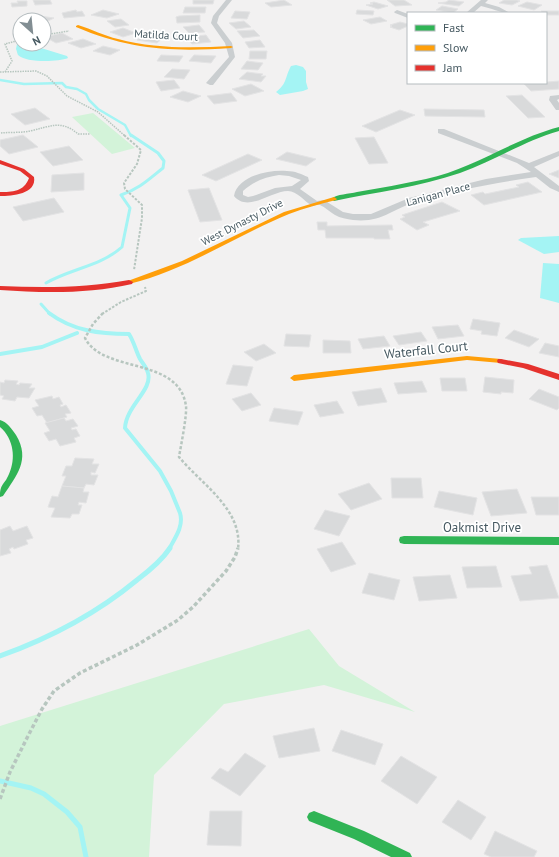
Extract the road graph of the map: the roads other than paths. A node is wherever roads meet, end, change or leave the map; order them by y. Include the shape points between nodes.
1 (229, 0) edge
2 (482, 2) edge
3 (397, 12) dead end
4 (470, 12) edge
5 (505, 12) edge
6 (407, 16) edge
7 (78, 26) road end
8 (231, 47) junction
9 (210, 83) dead end
10 (559, 96) edge
11 (559, 108) edge
12 (559, 129) edge
13 (441, 131) dead end
14 (497, 153) junction
15 (559, 153) edge
16 (0, 162) edge
17 (528, 166) junction
18 (537, 174) junction
19 (294, 189) junction
20 (559, 189) edge
21 (0, 194) edge
22 (318, 202) junction
23 (0, 288) edge
24 (559, 377) edge
25 (294, 378) dead end
26 (0, 423) edge
27 (0, 494) edge
28 (404, 540) dead end
29 (559, 540) edge
30 (314, 817) dead end
31 (405, 857) edge

1 - 8 street via 216,16 214,23
2 - 4 street
2 - 5 street
3 - 6 street
7 - 8 street, Matilda Court via 102,38 146,48 184,50
8 - 9 street via 230,60
10 - 11 street via 553,100
12 - 14 street, West Dynasty Drive via 532,136
13 - 14 street
14 - 17 street via 508,155
14 - 22 street, West Dynasty Drive via 448,174
15 - 17 street
16 - 21 street via 27,172 32,178 32,183 23,192
17 - 18 street
18 - 20 street via 548,184
18 - 22 street, Lanigan Place via 486,182 412,200 372,217 340,214
19 - 19 street via 305,179 290,174 274,174 247,182 239,190 238,196 245,200 284,189
19 - 22 street, Lanigan Place
22 - 23 street, West Dynasty Drive via 274,218 184,264 140,279 73,289
24 - 25 street, Waterfall Court via 513,362 467,358
26 - 27 street via 6,425 14,438 16,458 14,472
28 - 29 street, Oakmist Drive
30 - 31 street

